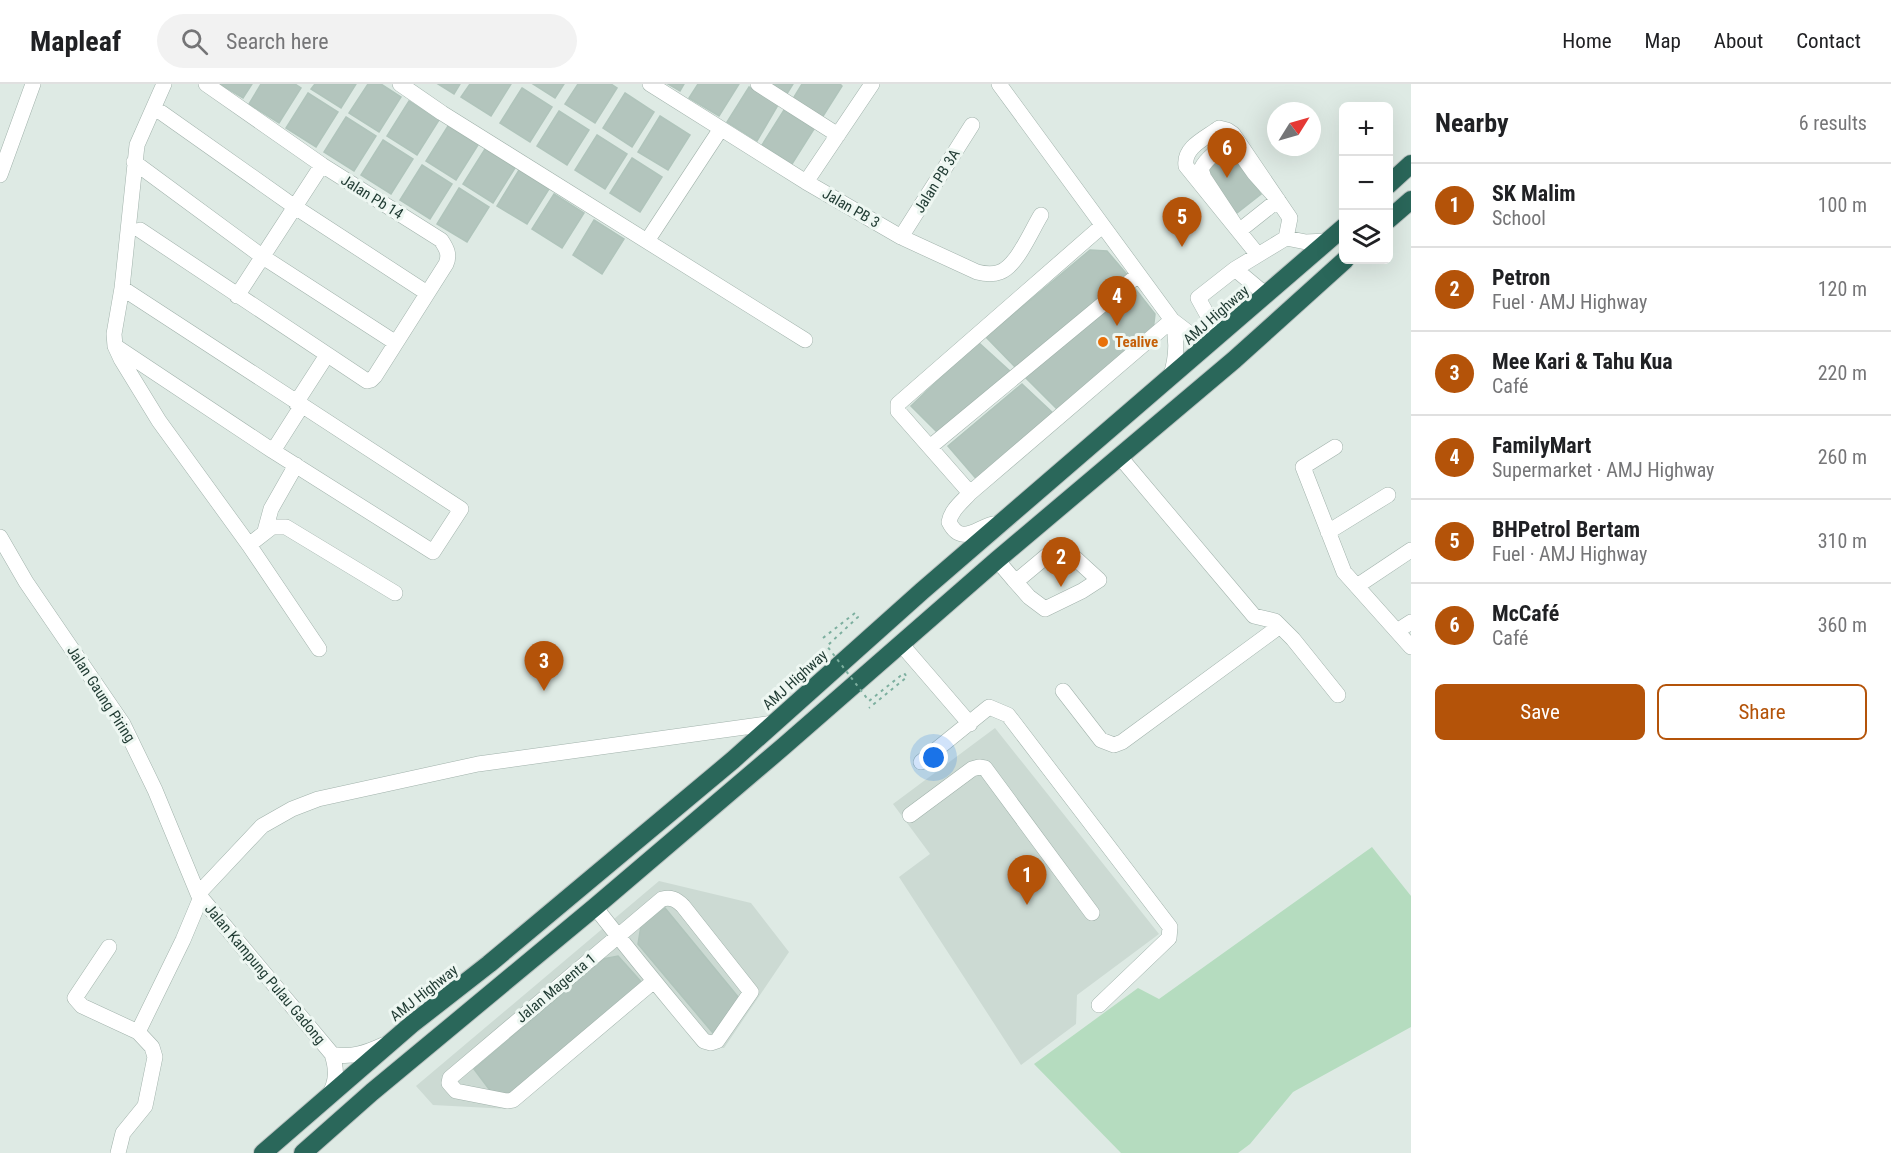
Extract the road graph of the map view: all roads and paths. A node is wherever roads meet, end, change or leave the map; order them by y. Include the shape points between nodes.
1 (33, 84) edge
2 (164, 84) edge
3 (206, 84) edge
4 (400, 84) edge
5 (650, 84) edge
6 (758, 84) edge
7 (999, 84) edge
8 (870, 85) edge
9 (162, 113) dead end
10 (972, 125) dead end
11 (720, 130) junction
12 (838, 135) junction
13 (134, 162) junction
14 (1411, 164) edge
15 (322, 165) junction
16 (0, 175) edge
17 (1393, 181) edge
18 (806, 182) junction
19 (1278, 200) junction
20 (1411, 200) edge
21 (295, 207) junction
22 (1041, 215) dead end
23 (1393, 216) edge
24 (1102, 226) junction
25 (140, 231) dead end
26 (1239, 231) junction
27 (1339, 231) edge
28 (901, 237) junction
29 (1286, 238) junction
30 (647, 241) junction
31 (1327, 241) junction
32 (1258, 255) junction
33 (263, 257) junction
34 (1341, 264) edge
35 (1235, 268) junction
36 (1138, 275) junction
37 (122, 288) junction
38 (427, 293) junction
39 (1266, 295) junction
40 (237, 296) junction
41 (1172, 320) junction
42 (1216, 339) junction
43 (805, 340) dead end
44 (396, 343) junction
45 (115, 346) junction
46 (327, 355) junction
47 (1170, 378) junction
48 (299, 405) junction
49 (930, 447) junction
50 (1335, 447) dead end
51 (273, 451) junction
52 (1120, 457) junction
53 (296, 465) junction
54 (970, 493) junction
55 (1388, 495) dead end
56 (999, 525) junction
57 (265, 531) junction
58 (1328, 532) junction
59 (0, 537) edge
60 (249, 545) junction
61 (1411, 550) edge
62 (998, 560) junction
63 (1014, 580) junction
64 (1357, 586) junction
65 (395, 593) dead end
66 (1411, 622) edge
67 (1280, 626) junction
68 (1397, 631) junction
69 (823, 638) dead end
70 (902, 644) junction
71 (1411, 647) edge
72 (319, 649) dead end
73 (1063, 692) dead end
74 (1338, 695) dead end
75 (869, 708) dead end
76 (774, 723) junction
77 (970, 724) junction
78 (921, 762) dead end
79 (910, 815) dead end
80 (200, 896) junction
81 (595, 907) junction
82 (1092, 914) dead end
83 (617, 935) junction
84 (109, 947) dead end
85 (654, 981) junction
86 (1099, 1005) dead end
87 (138, 1032) junction
88 (395, 1038) junction
89 (332, 1054) junction
90 (329, 1096) junction
91 (118, 1153) edge
92 (263, 1153) edge
93 (303, 1153) edge

1 - 16 street
2 - 13 street via 136,145
3 - 15 street, Jalan Pb 14
4 - 30 street
5 - 11 street, Jalan PB 3
6 - 12 street
7 - 24 street
8 - 12 street
9 - 21 street
10 - 28 street, Jalan PB 3A
11 - 18 street, Jalan PB 3
11 - 30 street
12 - 18 street
13 - 33 street
13 - 37 street
14 - 17 highway
15 - 21 street
15 - 38 street, Jalan Pb 14 via 441,240 448,258
18 - 28 street, Jalan PB 3
19 - 26 street
19 - 26 street via 1227,130 1219,128 1188,151 1186,166
19 - 29 street via 1290,218
20 - 23 highway
21 - 33 street
21 - 38 street
22 - 28 street, Jalan PB 3 via 1012,264 990,274 976,272
24 - 36 street
24 - 49 street via 898,404 898,411
25 - 40 street
26 - 32 street
27 - 31 highway, AMJ Highway
29 - 31 street
29 - 32 street
30 - 43 street
31 - 39 highway, AMJ Highway
32 - 35 street
33 - 40 street
33 - 44 street
34 - 52 highway
35 - 39 street
35 - 42 street via 1198,298
36 - 41 street
36 - 49 street
37 - 45 street
37 - 48 street
38 - 44 street, Jalan Pb 14
39 - 42 highway, AMJ Highway
40 - 46 street
41 - 42 street via 1189,333
41 - 47 street via 1177,343
41 - 54 street
42 - 47 highway, AMJ Highway
44 - 46 street, Jalan Pb 14 via 375,376 367,381
45 - 51 street
45 - 60 street via 159,421
46 - 48 street
47 - 56 highway, AMJ Highway
48 - 51 street
48 - 53 street via 461,509 433,552
49 - 54 street
50 - 58 street via 1303,467
51 - 53 street
52 - 62 highway
52 - 67 street via 1254,616
53 - 57 street via 268,515
54 - 56 street via 950,516 952,528 967,535 987,525
55 - 58 street
56 - 76 highway, AMJ Highway
57 - 60 street
57 - 65 street via 278,526 293,529
58 - 64 street via 1344,572
59 - 80 street, Jalan Gaung Piring via 26,582 123,724
60 - 72 street
61 - 64 street
62 - 63 street
62 - 70 highway
63 - 63 street via 1049,554 1064,548 1099,580 1045,609
64 - 68 street
66 - 68 street
67 - 73 street via 1114,745 1101,740
67 - 74 street
68 - 71 street
69 - 75 path, bridge via 855,613 858,617 827,646 869,701 904,673 907,677
70 - 77 street
70 - 81 highway
76 - 80 street via 478,764 318,800 262,826
76 - 88 highway, AMJ Highway via 498,957
77 - 78 street
77 - 86 street via 989,707 1008,715 1170,927 1169,938
79 - 82 street via 972,769 985,768
80 - 87 street
80 - 89 street, Jalan Kampung Pulau Gadong
81 - 83 street
81 - 93 highway
83 - 85 street
83 - 85 street, Jalan Magenta 1 via 662,899 676,899 750,995 717,1041 711,1043 704,1041
83 - 85 street, Jalan Magenta 1 via 450,1078 449,1083 456,1091 513,1100
84 - 87 street via 75,998 82,1006
87 - 91 street via 152,1047 155,1057 145,1106 123,1132
88 - 89 street via 354,1056
88 - 90 highway, AMJ Highway
89 - 90 street via 336,1076
90 - 92 highway, AMJ Highway

